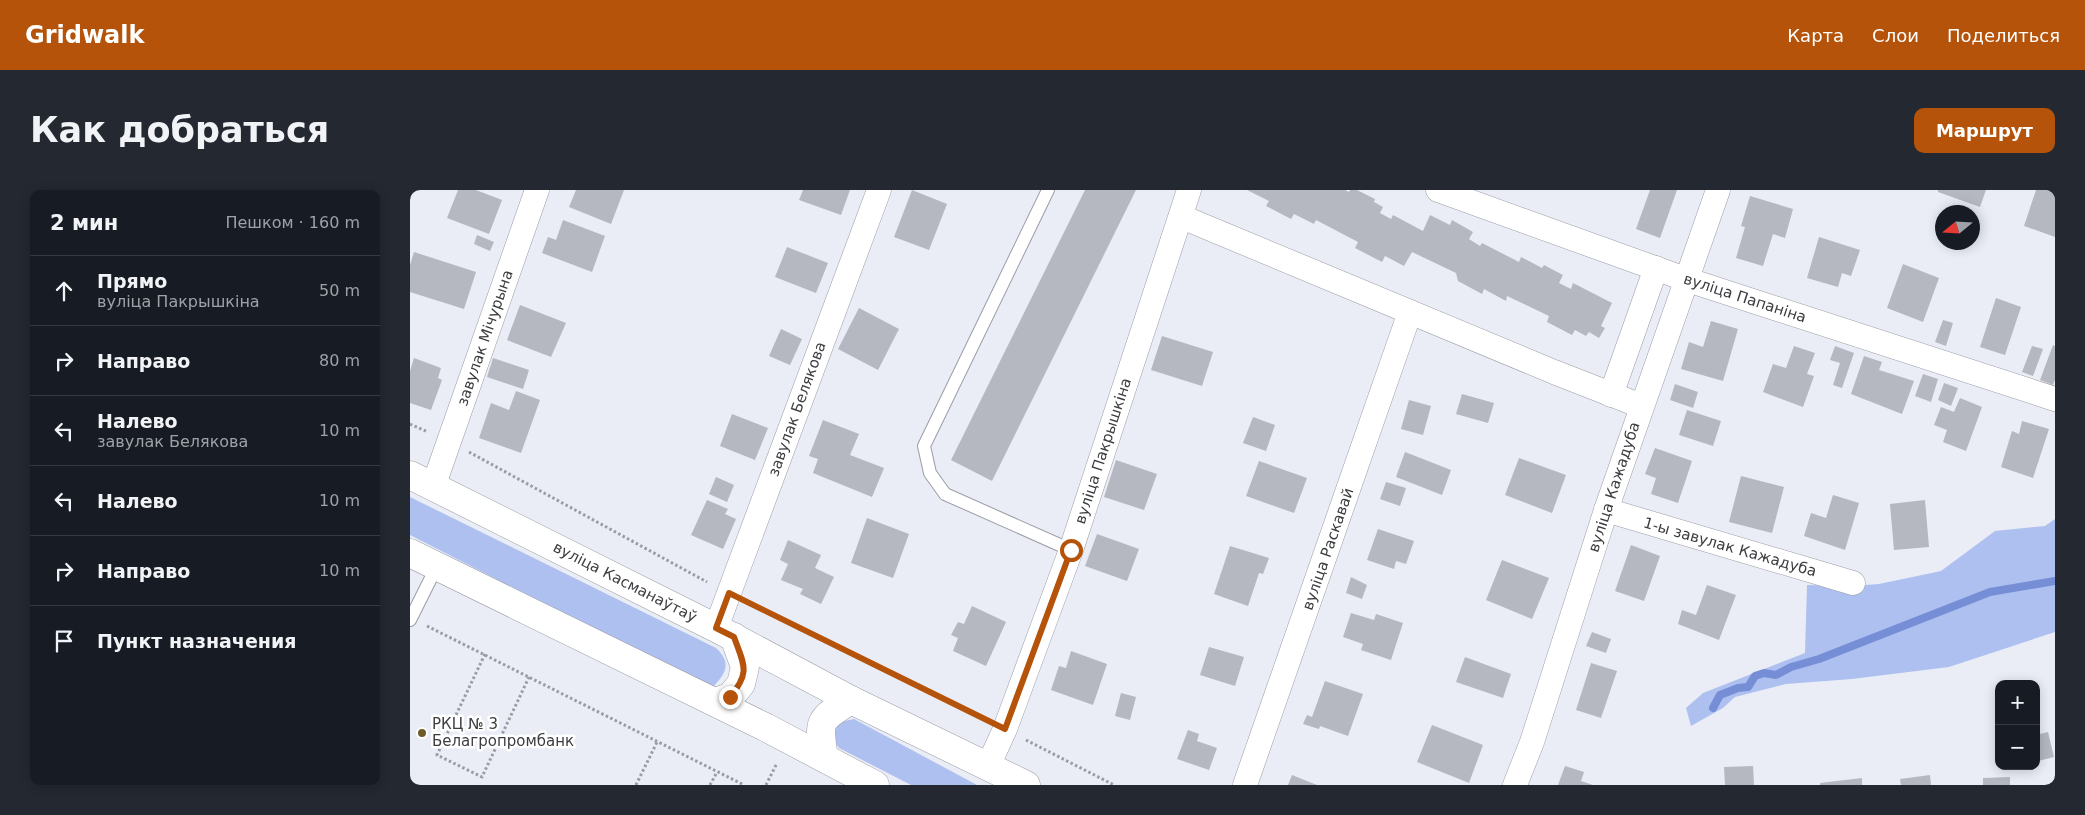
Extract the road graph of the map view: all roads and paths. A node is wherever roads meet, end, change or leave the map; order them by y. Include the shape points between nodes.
1 (537, 190) edge
2 (879, 190) edge
3 (1048, 190) edge
4 (1189, 190) edge
5 (1718, 190) edge
6 (1449, 192) edge
7 (1182, 217) junction
8 (1656, 268) junction
9 (1688, 280) junction
10 (1410, 312) junction
11 (1611, 395) junction
12 (2055, 399) edge
13 (1641, 406) junction
14 (410, 424) edge
15 (449, 442) junction
16 (422, 481) edge
17 (1606, 510) junction
18 (1071, 550) junction
19 (410, 553) edge
20 (436, 566) junction
21 (1853, 583) dead end
22 (729, 593) junction
23 (410, 619) edge
24 (725, 632) junction
25 (485, 654) junction
26 (530, 677) junction
27 (852, 700) junction
28 (715, 702) junction
29 (1005, 729) junction
30 (657, 742) junction
31 (824, 758) junction
32 (988, 766) junction
33 (717, 772) junction
34 (636, 785) edge
35 (710, 785) edge
36 (744, 785) edge
37 (875, 785) edge
38 (1026, 785) edge
39 (1114, 785) edge
40 (1246, 785) edge
41 (1515, 785) edge

1 - 15 street, завулак Мічурына
2 - 22 street, завулак Белякова
3 - 18 lane via 924,446 930,473 945,494
4 - 7 street, вуліца Пакрышкіна
5 - 9 street, вуліца Кажадуба
6 - 8 street, вуліца Папаніна
7 - 10 street
7 - 18 street, вуліца Пакрышкіна
8 - 9 street, вуліца Папаніна
8 - 11 street
9 - 12 street, вуліца Папаніна
9 - 13 street, вуліца Кажадуба
10 - 11 street
10 - 40 street, вуліца Раскавай
11 - 13 street
13 - 17 street, вуліца Кажадуба
14 - 15 path
15 - 16 street, завулак Мічурына
15 - 22 path
16 - 24 main road, вуліца Касманаўтаў
17 - 21 street, 1-ы завулак Кажадуба
17 - 41 street, вуліца Кажадуба via 1532,742
18 - 29 street, вуліца Пакрышкіна
19 - 20 main road
20 - 23 lane
20 - 28 main road
22 - 24 street, завулак Белякова
22 - 29 path
23 - 25 path
24 - 27 main road, вуліца Касманаўтаў
24 - 28 main road via 745,667 741,684 730,697
25 - 26 path
25 - 26 path via 437,755 482,777
26 - 30 path
27 - 31 main road via 826,717 820,730
27 - 32 main road, вуліца Касманаўтаў
28 - 31 main road
29 - 32 street, вуліца Пакрышкіна
29 - 39 path
30 - 33 path
30 - 34 path
31 - 37 main road
32 - 38 main road, вуліца Касманаўтаў
33 - 35 path
33 - 36 path

